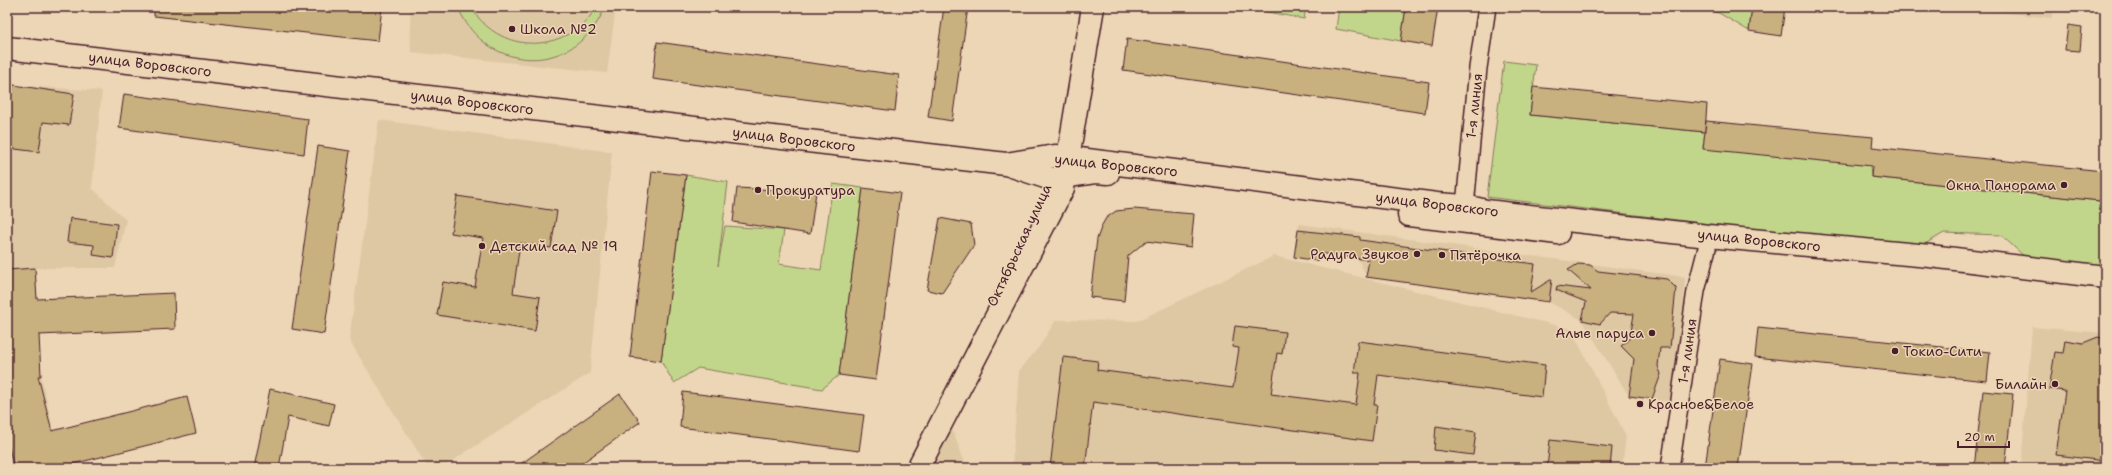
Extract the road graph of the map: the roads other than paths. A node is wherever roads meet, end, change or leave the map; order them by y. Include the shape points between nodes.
1 (1082, 7) edge
2 (1093, 7) edge
3 (1487, 7) edge
4 (7, 48) edge
5 (1060, 168) junction
6 (1465, 206) junction
7 (1707, 242) junction
8 (2105, 278) edge
9 (2105, 291) edge
10 (908, 468) edge
11 (918, 468) edge
12 (1670, 468) edge

1 - 5 street, Октябрьская улица
2 - 5 street
3 - 6 street, 1-я линия via 1478,68
4 - 5 street, улица Воровского via 1006,164
5 - 6 street, улица Воровского
5 - 7 street via 1486,226
5 - 10 street, Октябрьская улица
5 - 11 street via 1063,188
6 - 7 street, улица Воровского
7 - 8 street, улица Воровского via 1930,256
7 - 9 street
7 - 12 street, 1-я линия via 1696,291

